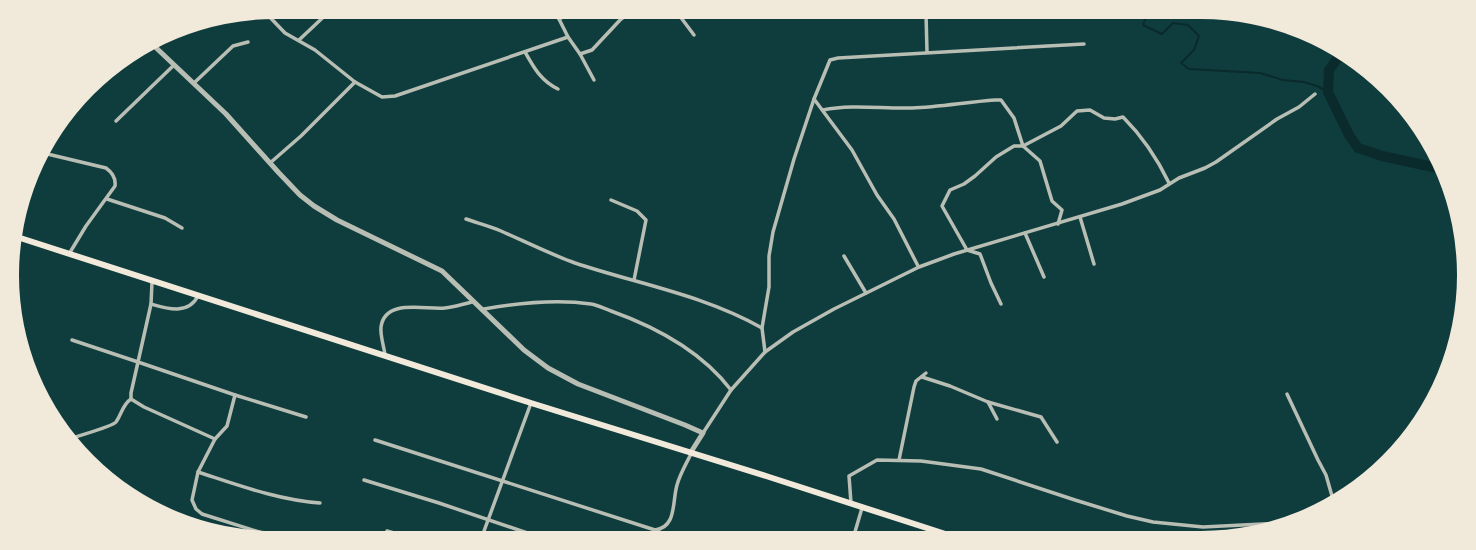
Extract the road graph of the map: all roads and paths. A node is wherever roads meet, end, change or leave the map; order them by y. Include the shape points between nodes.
1 (272, 19) edge
2 (322, 19) edge
3 (559, 19) edge
4 (621, 19) edge
5 (682, 19) edge
6 (926, 19) edge
7 (694, 35) dead end
8 (568, 37) junction
9 (299, 40) junction
10 (248, 42) dead end
11 (1084, 44) dead end
12 (157, 49) edge
13 (525, 52) junction
14 (927, 52) junction
15 (580, 54) junction
16 (174, 65) junction
17 (594, 80) dead end
18 (355, 82) junction
19 (194, 83) junction
20 (558, 89) dead end
21 (1315, 94) dead end
22 (814, 99) junction
23 (823, 110) junction
24 (116, 121) dead end
25 (1023, 146) junction
26 (50, 155) edge
27 (270, 163) junction
28 (1169, 184) junction
29 (107, 199) junction
30 (611, 200) dead end
31 (1080, 217) junction
32 (466, 219) dead end
33 (1058, 224) junction
34 (182, 228) dead end
35 (1025, 233) junction
36 (22, 238) edge
37 (967, 250) junction
38 (69, 254) junction
39 (844, 256) dead end
40 (1094, 264) dead end
41 (919, 267) junction
42 (1044, 277) dead end
43 (634, 280) junction
44 (152, 282) junction
45 (866, 293) junction
46 (198, 296) junction
47 (475, 302) junction
48 (1001, 303) dead end
49 (150, 304) junction
50 (482, 310) junction
51 (762, 328) junction
52 (72, 340) dead end
53 (765, 352) junction
54 (385, 355) junction
55 (138, 362) junction
56 (731, 390) junction
57 (1287, 394) dead end
58 (235, 395) junction
59 (131, 399) junction
60 (531, 402) junction
61 (988, 402) junction
62 (306, 418) dead end
63 (997, 419) dead end
64 (703, 433) junction
65 (76, 436) edge
66 (215, 439) junction
67 (375, 440) dead end
68 (1058, 442) dead end
69 (691, 452) junction
70 (899, 460) junction
71 (198, 472) junction
72 (364, 481) dead end
73 (503, 482) junction
74 (1332, 495) edge
75 (320, 503) dead end
76 (852, 505) junction
77 (862, 508) junction
78 (488, 520) junction
79 (1258, 524) edge
80 (251, 530) edge
81 (484, 531) edge
82 (521, 531) edge
83 (855, 531) edge
84 (932, 531) edge

1 - 9 street
2 - 9 street
3 - 8 street
4 - 15 street via 592,50
5 - 7 street
6 - 14 street
8 - 13 street
8 - 15 street
9 - 18 street
10 - 19 street via 233,46
11 - 14 street
12 - 16 street
13 - 18 street via 395,96 382,97
13 - 20 street via 538,75
14 - 22 street via 830,61
15 - 17 street
16 - 19 street
16 - 24 street
18 - 27 street
19 - 27 street
21 - 28 street via 1216,162
22 - 23 street
22 - 51 street via 773,232
23 - 25 street via 1000,100 1014,118
23 - 41 street via 852,149
25 - 28 street via 1061,126 1077,111 1123,117 1138,132
25 - 33 street via 1040,161 1052,201 1062,210
25 - 37 street via 996,157 950,190 944,201 942,206
26 - 29 street via 106,168 116,181
27 - 47 street via 314,206 442,271
28 - 31 street
29 - 34 street
29 - 38 street
30 - 43 street via 646,220
31 - 33 street
31 - 40 street
32 - 43 street via 560,258
33 - 35 street
35 - 37 street
35 - 42 street
36 - 38 highway
37 - 41 street
37 - 48 street via 980,254
38 - 44 highway
39 - 45 street
41 - 45 street
43 - 51 street via 697,299
44 - 46 highway
44 - 49 street
45 - 53 street
46 - 49 street via 182,310
46 - 54 highway
47 - 50 street
47 - 54 street via 392,310 381,327
49 - 55 street
50 - 56 street via 549,302 592,304 631,318 696,355
50 - 64 street via 548,368
51 - 53 street
52 - 55 street
53 - 56 street
54 - 60 highway
55 - 58 street
55 - 59 street
56 - 64 street
57 - 74 street
58 - 62 street
58 - 66 street via 227,426
59 - 65 street via 110,427
59 - 66 street
60 - 69 highway
60 - 73 street
61 - 63 street
61 - 68 street via 1041,417
61 - 70 street via 924,375 914,387
64 - 69 street
66 - 71 street
67 - 73 street
69 - 73 street via 668,525 662,529 628,523
69 - 76 highway
70 - 76 street via 877,460 849,476
70 - 79 street via 981,469 1153,522 1203,527
71 - 75 street via 272,495
71 - 80 street via 192,500 195,509
72 - 78 street
73 - 78 street
76 - 77 highway
77 - 83 street
77 - 84 highway
78 - 81 street
78 - 82 street

